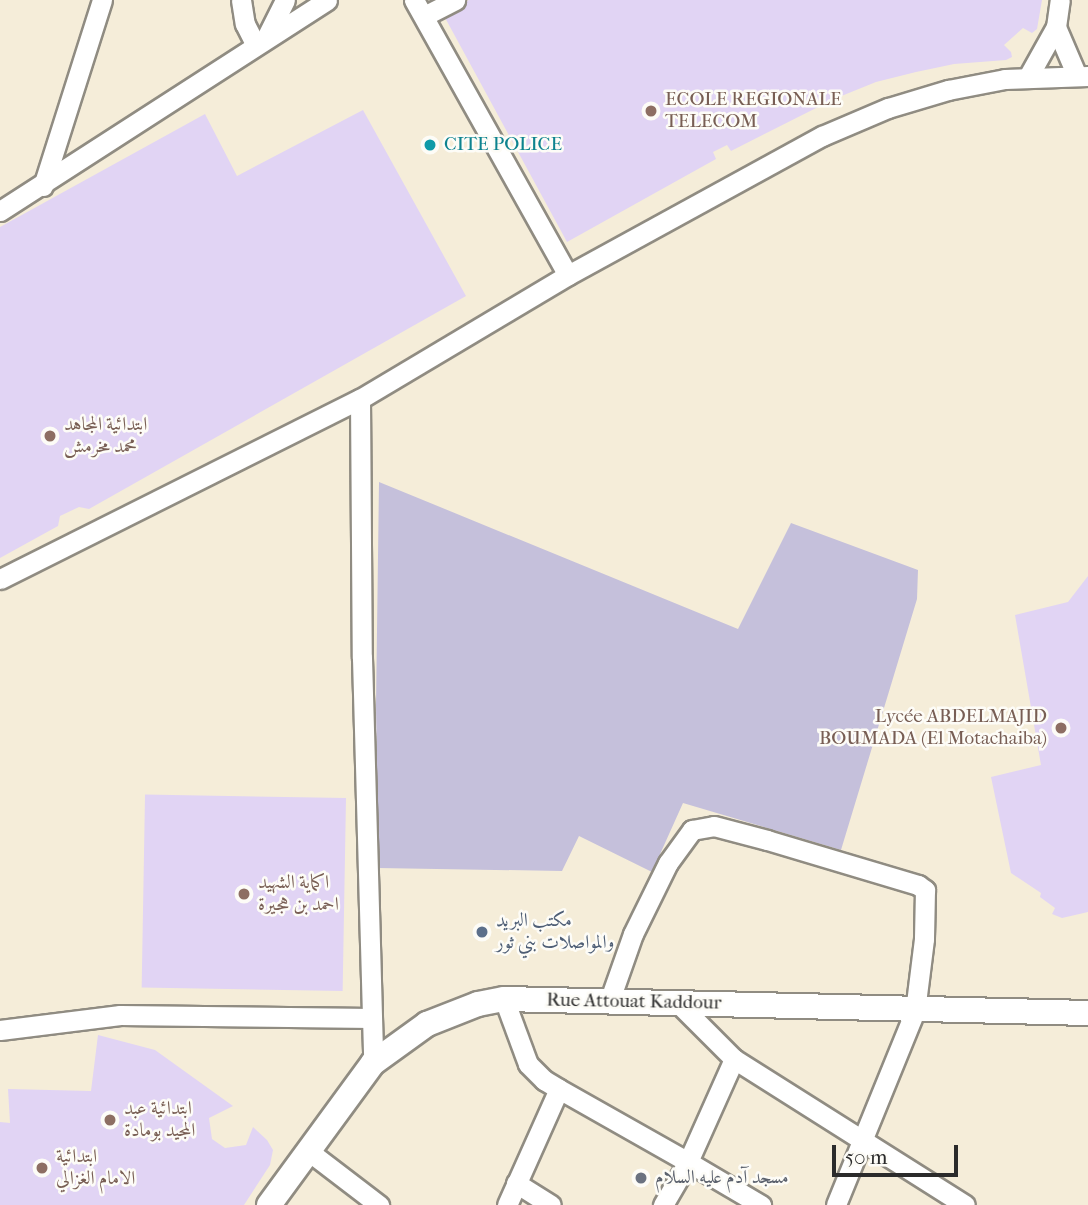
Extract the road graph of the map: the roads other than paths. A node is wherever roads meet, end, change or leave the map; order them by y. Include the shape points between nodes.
1 (102, 0) edge
2 (241, 0) edge
3 (285, 0) edge
4 (327, 0) edge
5 (455, 0) edge
6 (1060, 0) edge
7 (419, 8) edge
8 (1056, 27) junction
9 (261, 40) junction
10 (1083, 76) edge
11 (1028, 78) junction
12 (43, 186) junction
13 (0, 211) edge
14 (568, 275) junction
15 (360, 399) junction
16 (0, 579) edge
17 (504, 999) junction
18 (609, 1002) junction
19 (678, 1003) junction
20 (915, 1011) junction
21 (1088, 1013) edge
22 (372, 1018) junction
23 (0, 1030) edge
24 (734, 1059) junction
25 (373, 1063) junction
26 (559, 1088) junction
27 (861, 1142) junction
28 (307, 1150) junction
29 (688, 1162) junction
30 (516, 1183) junction
31 (269, 1205) edge
32 (379, 1205) edge
33 (507, 1205) edge
34 (551, 1205) edge
35 (663, 1205) edge
36 (761, 1205) edge
37 (836, 1205) edge
38 (965, 1205) edge

1 - 12 street
2 - 9 street via 245,24
3 - 9 street
4 - 9 street
5 - 7 street
6 - 8 street
7 - 14 street
8 - 10 street
8 - 11 street
9 - 12 street
10 - 11 street
11 - 14 street via 948,90 888,108 822,136
12 - 13 street
14 - 15 street
15 - 16 street
15 - 22 street
17 - 18 street, Rue Attouat Kaddour
17 - 25 street, Rue Attouat Kaddour via 427,1024
17 - 26 street via 528,1063
18 - 19 street, Rue Attouat Kaddour
18 - 20 street via 633,934 668,863 692,831 714,826 925,890 925,939
19 - 20 street, Rue Attouat Kaddour
19 - 24 street
20 - 21 street, Rue Attouat Kaddour
20 - 27 street
22 - 23 street via 120,1015
22 - 25 street
24 - 27 street
24 - 29 street
25 - 28 street, Rue Attouat Kaddour
26 - 29 street
26 - 30 street
27 - 37 street
27 - 38 street
28 - 31 street, Rue Attouat Kaddour
28 - 32 street
29 - 35 street
29 - 36 street
30 - 33 street
30 - 34 street

